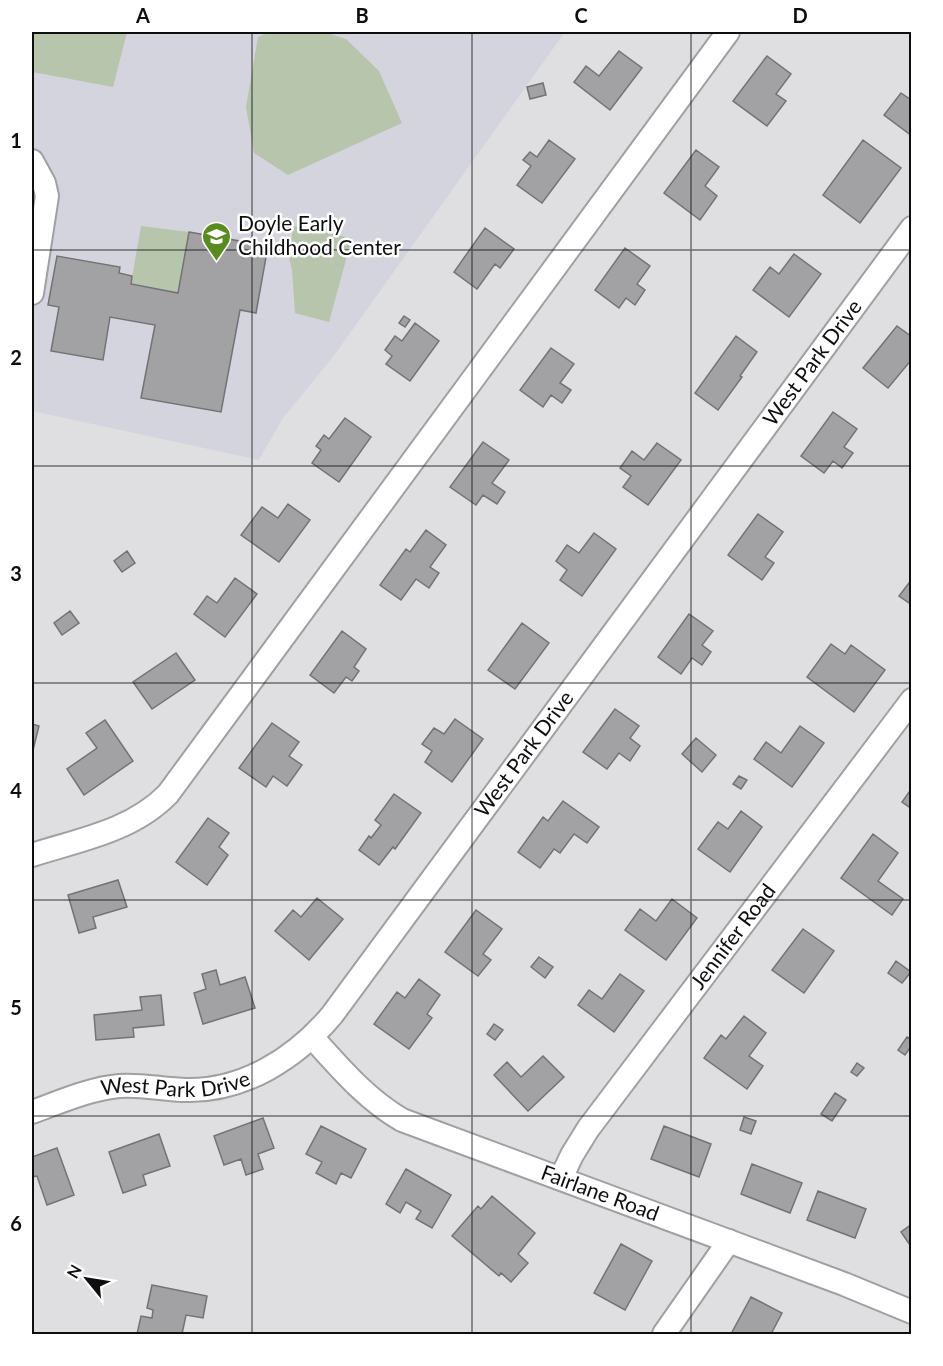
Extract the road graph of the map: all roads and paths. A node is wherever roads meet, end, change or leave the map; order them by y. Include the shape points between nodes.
1 (728, 32) edge
2 (32, 161) edge
3 (912, 228) edge
4 (32, 292) edge
5 (912, 700) edge
6 (32, 855) edge
7 (312, 1037) junction
8 (32, 1112) edge
9 (561, 1178) junction
10 (729, 1241) junction
11 (912, 1312) edge
12 (664, 1335) edge

1 - 6 street via 168,794 134,821
2 - 4 street via 46,196
3 - 7 street, West Park Drive
5 - 9 street, Jennifer Road via 588,1129
7 - 8 street, West Park Drive via 263,1071 222,1088 117,1086
7 - 9 street, Fairlane Road via 376,1103 402,1120
9 - 10 street, Fairlane Road
10 - 11 street, Fairlane Road
10 - 12 street

